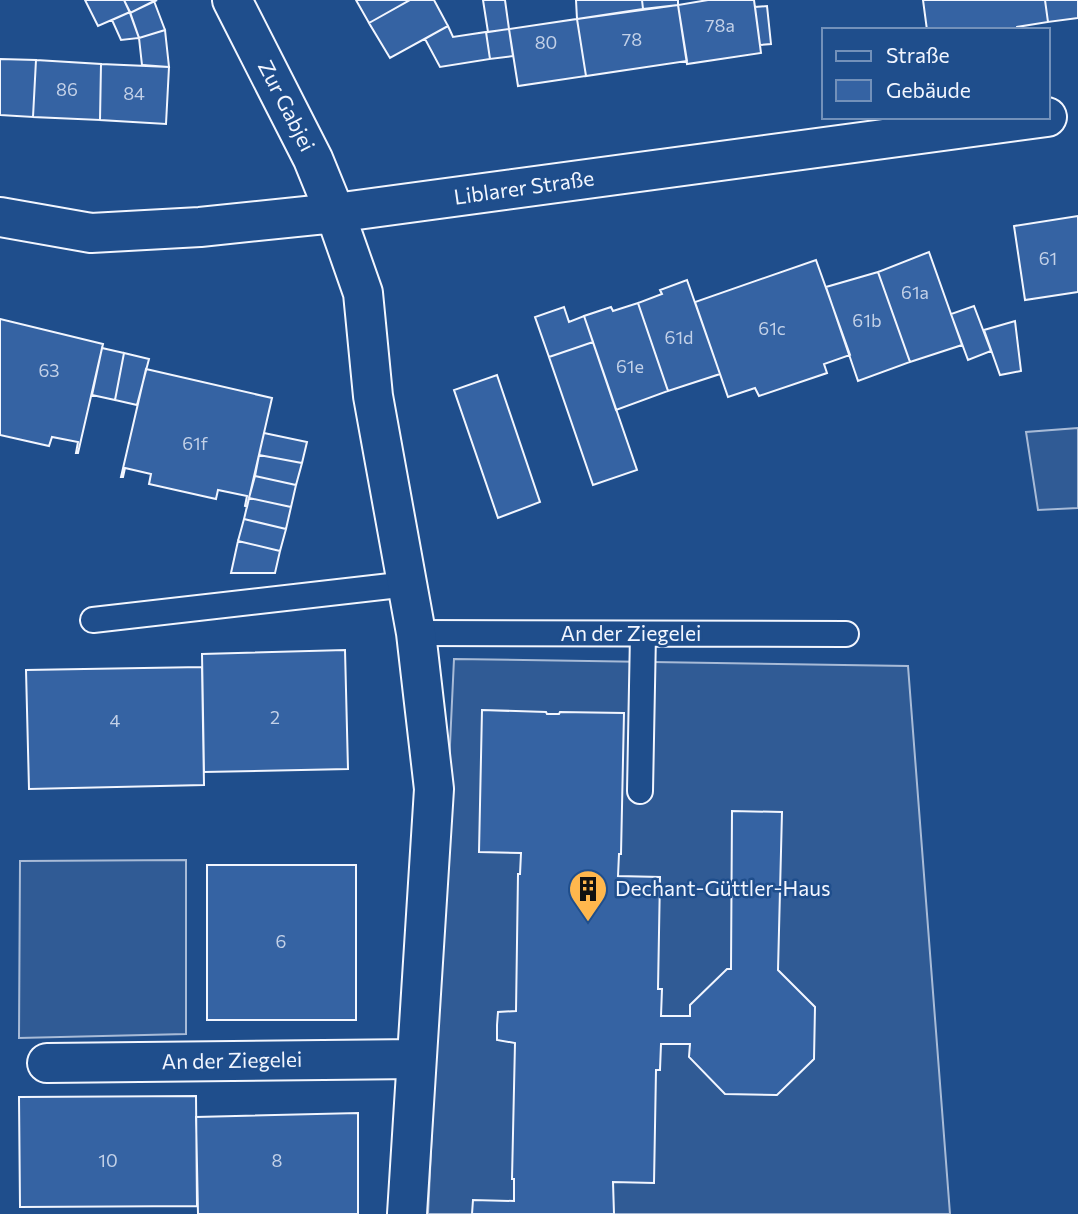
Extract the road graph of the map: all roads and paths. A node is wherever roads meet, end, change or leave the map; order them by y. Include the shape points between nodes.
1 (232, 0) edge
2 (1078, 113) edge
3 (1050, 117) edge
4 (1033, 119) edge
5 (335, 213) junction
6 (0, 217) edge
7 (408, 584) junction
8 (93, 620) dead end
9 (416, 633) junction
10 (643, 634) junction
11 (846, 634) dead end
12 (640, 791) dead end
13 (416, 1059) junction
14 (47, 1063) dead end
15 (407, 1214) edge

1 - 5 street, Zur Gabjei via 313,159
2 - 3 street, Liblarer Straße
4 - 5 street, Liblarer Straße
5 - 6 street, Liblarer Straße via 200,228 91,233
5 - 7 street via 363,293 373,397
7 - 8 lane
7 - 9 street
9 - 10 lane, An der Ziegelei
9 - 13 street via 434,789
10 - 11 lane, An der Ziegelei
10 - 12 lane
13 - 14 street, An der Ziegelei
13 - 15 street

